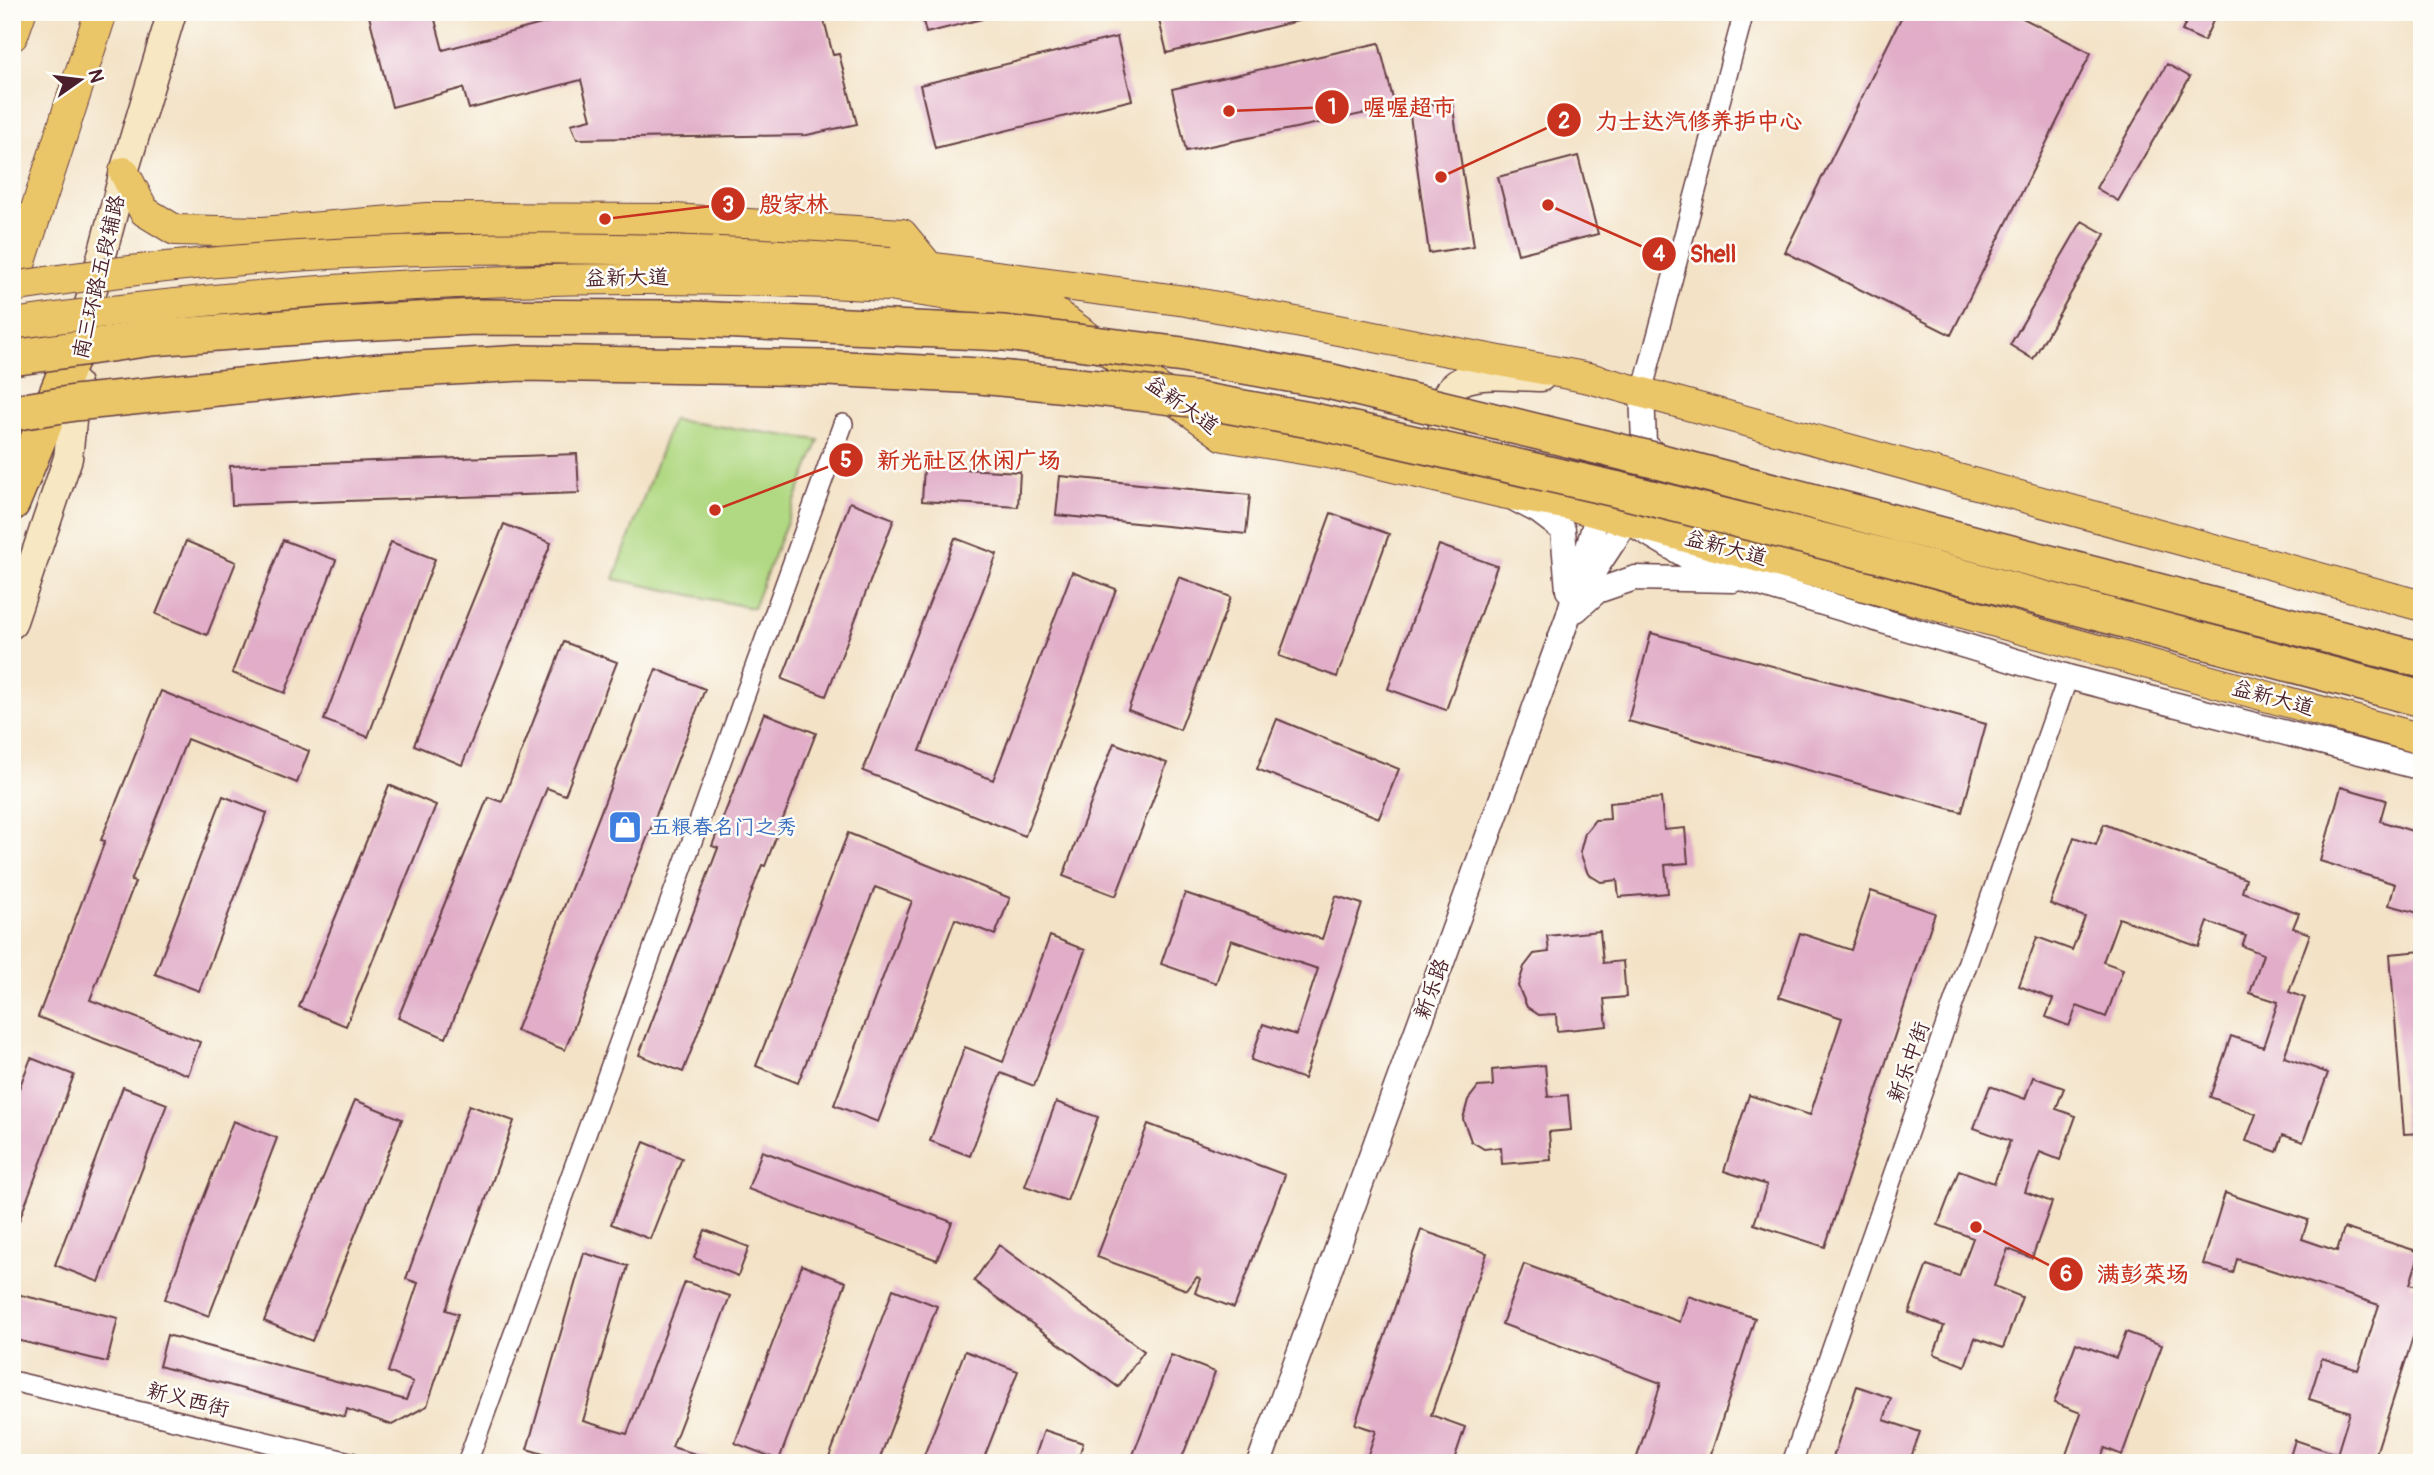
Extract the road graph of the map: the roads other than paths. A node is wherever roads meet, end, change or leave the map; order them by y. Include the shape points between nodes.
1 (20, 12) edge
2 (101, 12) edge
3 (172, 12) edge
4 (1744, 12) edge
5 (12, 35) edge
6 (124, 172) junction
7 (929, 267) junction
8 (889, 274) junction
9 (12, 287) edge
10 (12, 324) edge
11 (82, 332) junction
12 (12, 358) edge
13 (1589, 377) junction
14 (1642, 392) junction
15 (12, 413) edge
16 (843, 424) dead end
17 (17, 488) edge
18 (1502, 493) junction
19 (1733, 501) junction
20 (1584, 509) junction
21 (1627, 521) junction
22 (1747, 580) junction
23 (2422, 606) edge
24 (1568, 617) junction
25 (12, 624) edge
26 (2422, 660) edge
27 (2068, 677) junction
28 (2422, 681) edge
29 (2422, 699) edge
30 (2422, 739) edge
31 (2422, 768) edge
32 (12, 1381) edge
33 (354, 1463) edge
34 (467, 1463) edge
35 (1259, 1463) edge
36 (1792, 1463) edge

1 - 5 highway
2 - 9 highway
3 - 6 main road, 南三环路五段辅路
4 - 14 street
6 - 7 main road via 144,211 176,230 263,232 426,218 674,219 902,234
6 - 11 main road, 南三环路五段辅路
7 - 8 main road, 益新大道
7 - 13 main road, 益新大道 via 1186,301
8 - 9 main road, 益新大道, bridge via 725,251 410,252 231,262
8 - 10 main road, 益新大道, bridge via 406,284 159,303
8 - 18 main road, 益新大道 via 1051,310 1224,436 1351,457
11 - 17 highway
11 - 25 main road, 南三环路五段辅路 via 68,458
12 - 26 highway, bridge via 152,338 475,317 673,318 1004,333 1183,355 1328,382 1633,455
13 - 14 main road, 益新大道
13 - 20 main road via 1469,378 1455,382 1442,400 1442,426 1454,447 1499,474
14 - 19 street via 1644,443 1674,476
14 - 23 main road, 益新大道
15 - 29 highway, bridge via 381,371 521,363 827,368 1097,388 1310,420 1602,486
16 - 34 street
18 - 20 main road, 益新大道
18 - 24 street via 1563,530
19 - 20 street via 1672,496 1624,499
19 - 28 street
20 - 21 main road, 益新大道
20 - 24 street, 新乐路
21 - 22 street via 1686,556
21 - 24 street via 1595,566
21 - 30 main road, 益新大道
22 - 24 street via 1634,578 1597,591
22 - 27 street
24 - 35 street, 新乐路
27 - 31 street
27 - 36 street, 新乐中街
32 - 33 street, 新义西街

